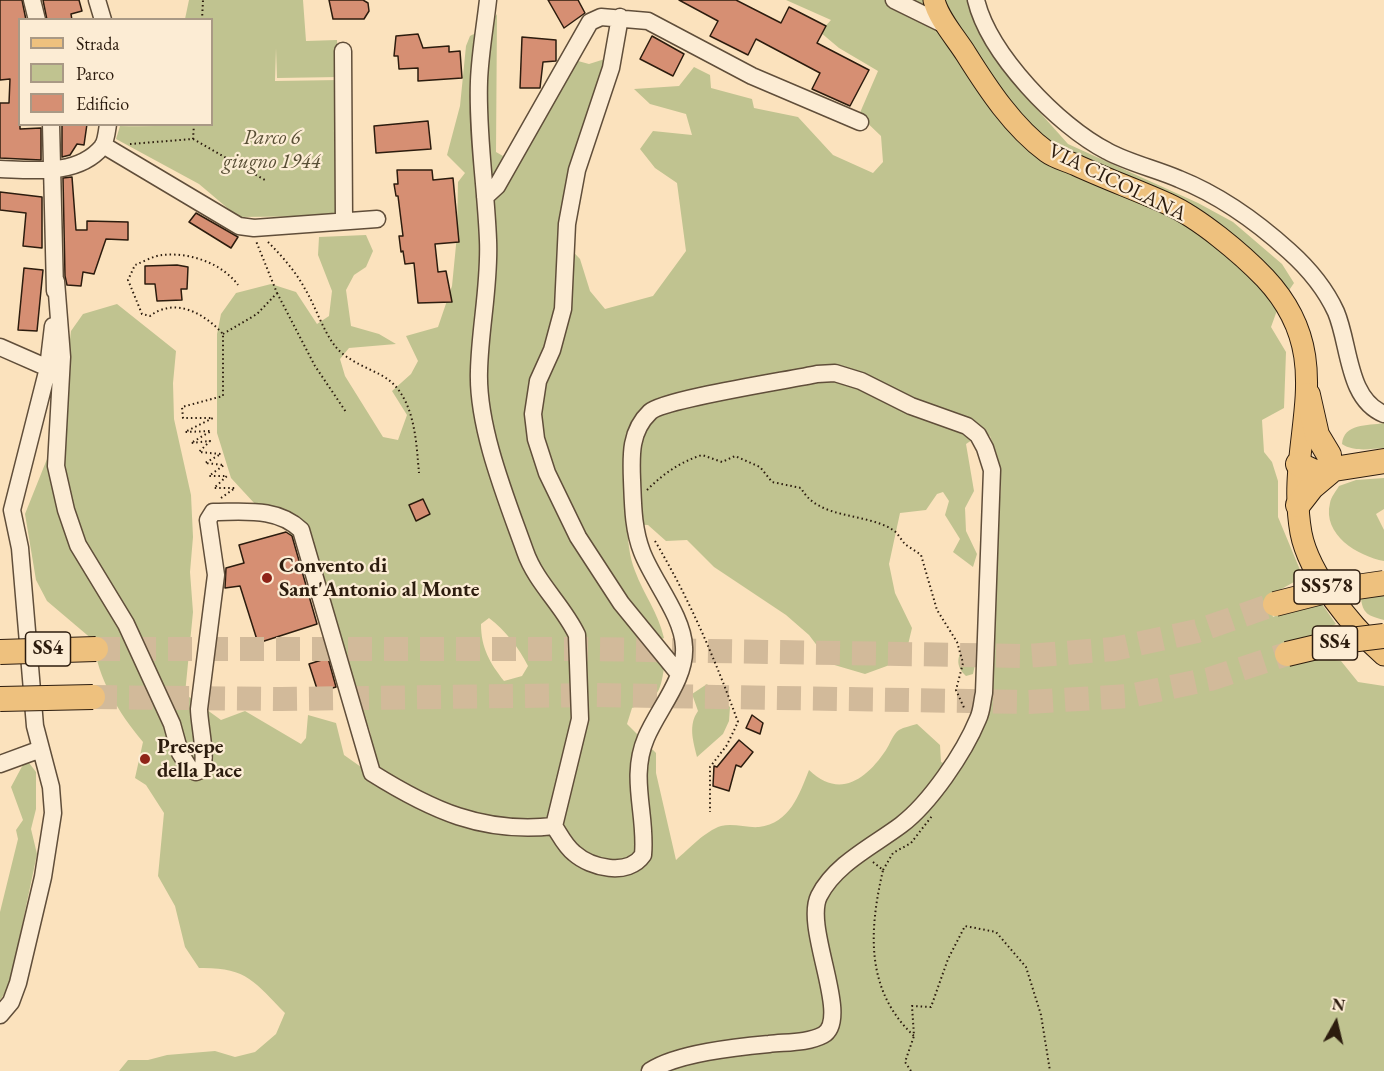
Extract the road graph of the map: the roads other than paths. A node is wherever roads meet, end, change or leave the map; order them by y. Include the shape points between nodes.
1 (32, 0) edge
2 (97, 0) edge
3 (488, 0) edge
4 (894, 0) edge
5 (934, 0) edge
6 (976, 0) edge
7 (620, 17) junction
8 (36, 18) edge
9 (102, 18) edge
10 (949, 27) junction
11 (343, 51) dead end
12 (860, 122) dead end
13 (51, 126) edge
14 (108, 126) edge
15 (103, 146) junction
16 (0, 169) edge
17 (52, 170) junction
18 (485, 196) junction
19 (377, 219) dead end
20 (344, 221) junction
21 (56, 281) junction
22 (0, 347) edge
23 (48, 368) junction
24 (1308, 395) junction
25 (1384, 414) edge
26 (1373, 462) edge
27 (1330, 463) junction
28 (1298, 464) junction
29 (1298, 505) junction
30 (6, 510) edge
31 (1384, 583) edge
32 (1275, 604) tunnel mouth
33 (1384, 636) edge
34 (96, 649) tunnel mouth
35 (0, 652) edge
36 (1287, 654) tunnel mouth
37 (1384, 655) edge
38 (679, 674) junction
39 (93, 697) tunnel mouth
40 (0, 699) edge
41 (41, 749) junction
42 (0, 764) edge
43 (554, 826) junction
44 (0, 1015) edge
45 (650, 1071) edge

1 - 8 street
2 - 9 street
3 - 18 street via 479,81
4 - 10 street
5 - 10 main road, VIA CICOLANA
6 - 25 street via 999,52 1083,137 1234,208 1289,250 1317,278 1335,311 1362,398
7 - 12 street via 648,21 752,76
7 - 18 street via 601,17 590,22 497,186
7 - 38 street via 611,68 577,170 567,224 563,309 552,350 538,381 533,414 547,472 578,537 621,603
10 - 24 main road, VIA CICOLANA via 1007,113 1048,153 1170,205 1207,229 1265,278 1298,327 1307,361
11 - 20 street
13 - 17 street
14 - 15 street
15 - 17 street via 86,161
15 - 20 street via 246,226
16 - 17 street
17 - 21 street
18 - 43 street via 488,271 479,372 481,403 492,451 526,553 538,579 577,635 580,719
19 - 20 street
21 - 23 street
21 - 43 street via 62,357 56,466 66,510 78,545 126,624 190,769 201,770 205,761 199,709 216,575 208,520 213,512 261,512 293,522 301,530 372,773 463,820 528,829
22 - 23 street
23 - 30 street
24 - 27 highway via 1317,435
24 - 28 main road, VIA CICOLANA
26 - 27 highway
27 - 28 highway via 1316,472
27 - 29 highway
28 - 29 main road, SS578
29 - 37 main road, SS578 via 1302,535 1319,575 1349,618
30 - 41 street via 20,548 35,726
31 - 32 highway, SS4, bridge
33 - 36 highway, SS4, bridge
34 - 35 highway, SS4, bridge
38 - 43 street via 638,762 644,844 638,862 612,868 590,863 574,854
38 - 45 street via 682,636 641,550 633,520 633,441 651,411 696,397 835,373 967,426 978,435 992,470 984,693 979,718 935,788 903,823 832,877 818,897 813,915 833,1006 832,1024 824,1035 687,1058
39 - 40 highway, SS4, bridge
41 - 42 street
41 - 44 street via 53,813 18,983 11,1002

